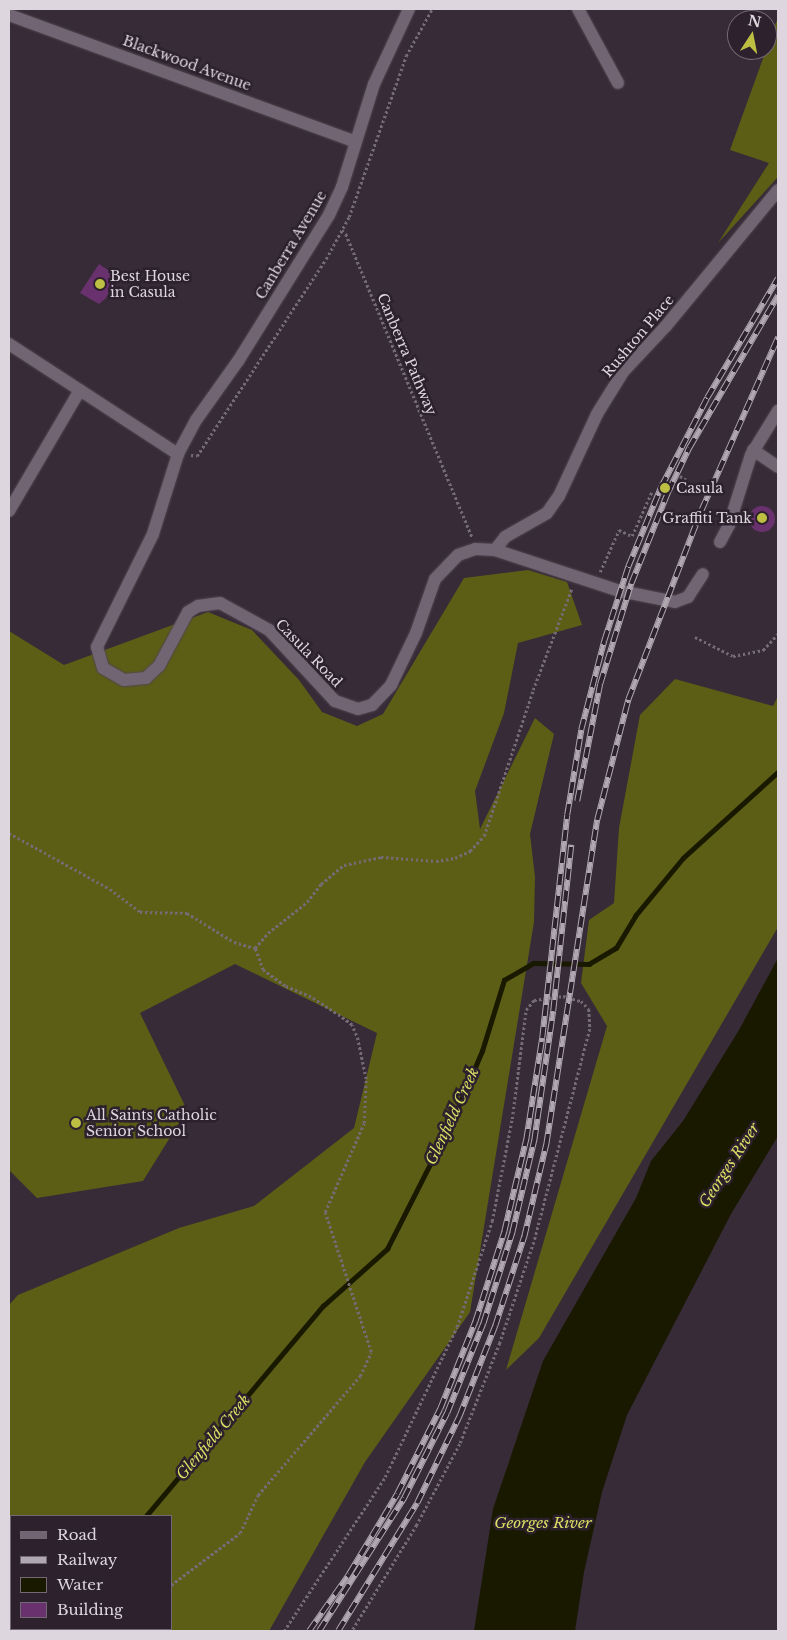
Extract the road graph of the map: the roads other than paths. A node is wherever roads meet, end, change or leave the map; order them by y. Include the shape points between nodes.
1 (408, 9) edge
2 (578, 9) edge
3 (9, 15) edge
4 (618, 83) dead end
5 (354, 141) junction
6 (778, 190) edge
7 (9, 344) edge
8 (80, 390) junction
9 (778, 411) edge
10 (753, 450) junction
11 (178, 454) junction
12 (778, 467) edge
13 (9, 511) edge
14 (720, 542) dead end
15 (496, 550) junction
16 (703, 574) dead end

1 - 5 street, Canberra Avenue via 394,34
2 - 4 street
3 - 5 street, Blackwood Avenue
5 - 11 street, Canberra Avenue via 342,187 329,216 238,361 196,420
6 - 15 street, Rushton Place via 666,326 623,372 597,414 559,496 547,513 505,537
7 - 8 street
8 - 11 street
8 - 13 street
9 - 10 street
10 - 12 street
10 - 14 street via 729,525
11 - 15 street, Casula Road via 152,534 97,647 103,668 118,678 146,678 188,612 198,606 220,603 269,630 335,702 346,707 366,707 384,695 397,674 435,578 458,555 475,549
15 - 16 street, Casula Road via 607,586 675,602 688,597

